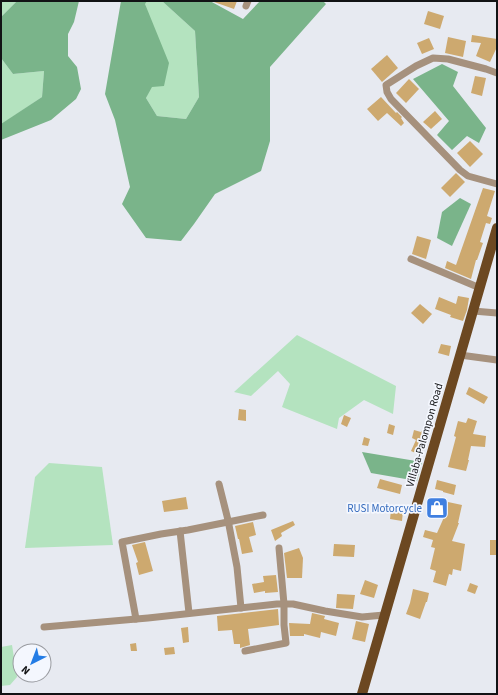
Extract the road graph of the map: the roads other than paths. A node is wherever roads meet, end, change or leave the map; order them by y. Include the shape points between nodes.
1 (497, 73) edge
2 (497, 184) edge
3 (497, 228) edge
4 (493, 257) edge
5 (411, 259) dead end
6 (480, 288) junction
7 (473, 311) junction
8 (497, 313) edge
9 (460, 355) junction
10 (497, 360) edge
11 (219, 484) dead end
12 (262, 515) dead end
13 (228, 522) junction
14 (180, 531) junction
15 (279, 548) dead end
16 (284, 604) junction
17 (241, 608) junction
18 (189, 613) junction
19 (384, 616) junction
20 (136, 619) junction
21 (44, 627) dead end
22 (245, 651) dead end
23 (362, 694) edge

1 - 2 street via 448,59 433,58 386,85 386,92 391,99 460,170 468,176
3 - 4 main road, Villaba-Palompon Road
4 - 6 main road, Villaba-Palompon Road
5 - 6 street
6 - 7 main road, Villaba-Palompon Road
7 - 8 street
7 - 9 main road, Villaba-Palompon Road
9 - 10 street
9 - 19 main road, Villaba-Palompon Road
11 - 13 street
12 - 13 street
13 - 14 street
13 - 17 street via 237,567
14 - 18 street
14 - 20 street via 122,542
15 - 16 street
16 - 17 street
16 - 19 street via 362,617
16 - 22 street via 286,643
17 - 18 street
18 - 20 street
19 - 23 main road, Villaba-Palompon Road
20 - 21 street

